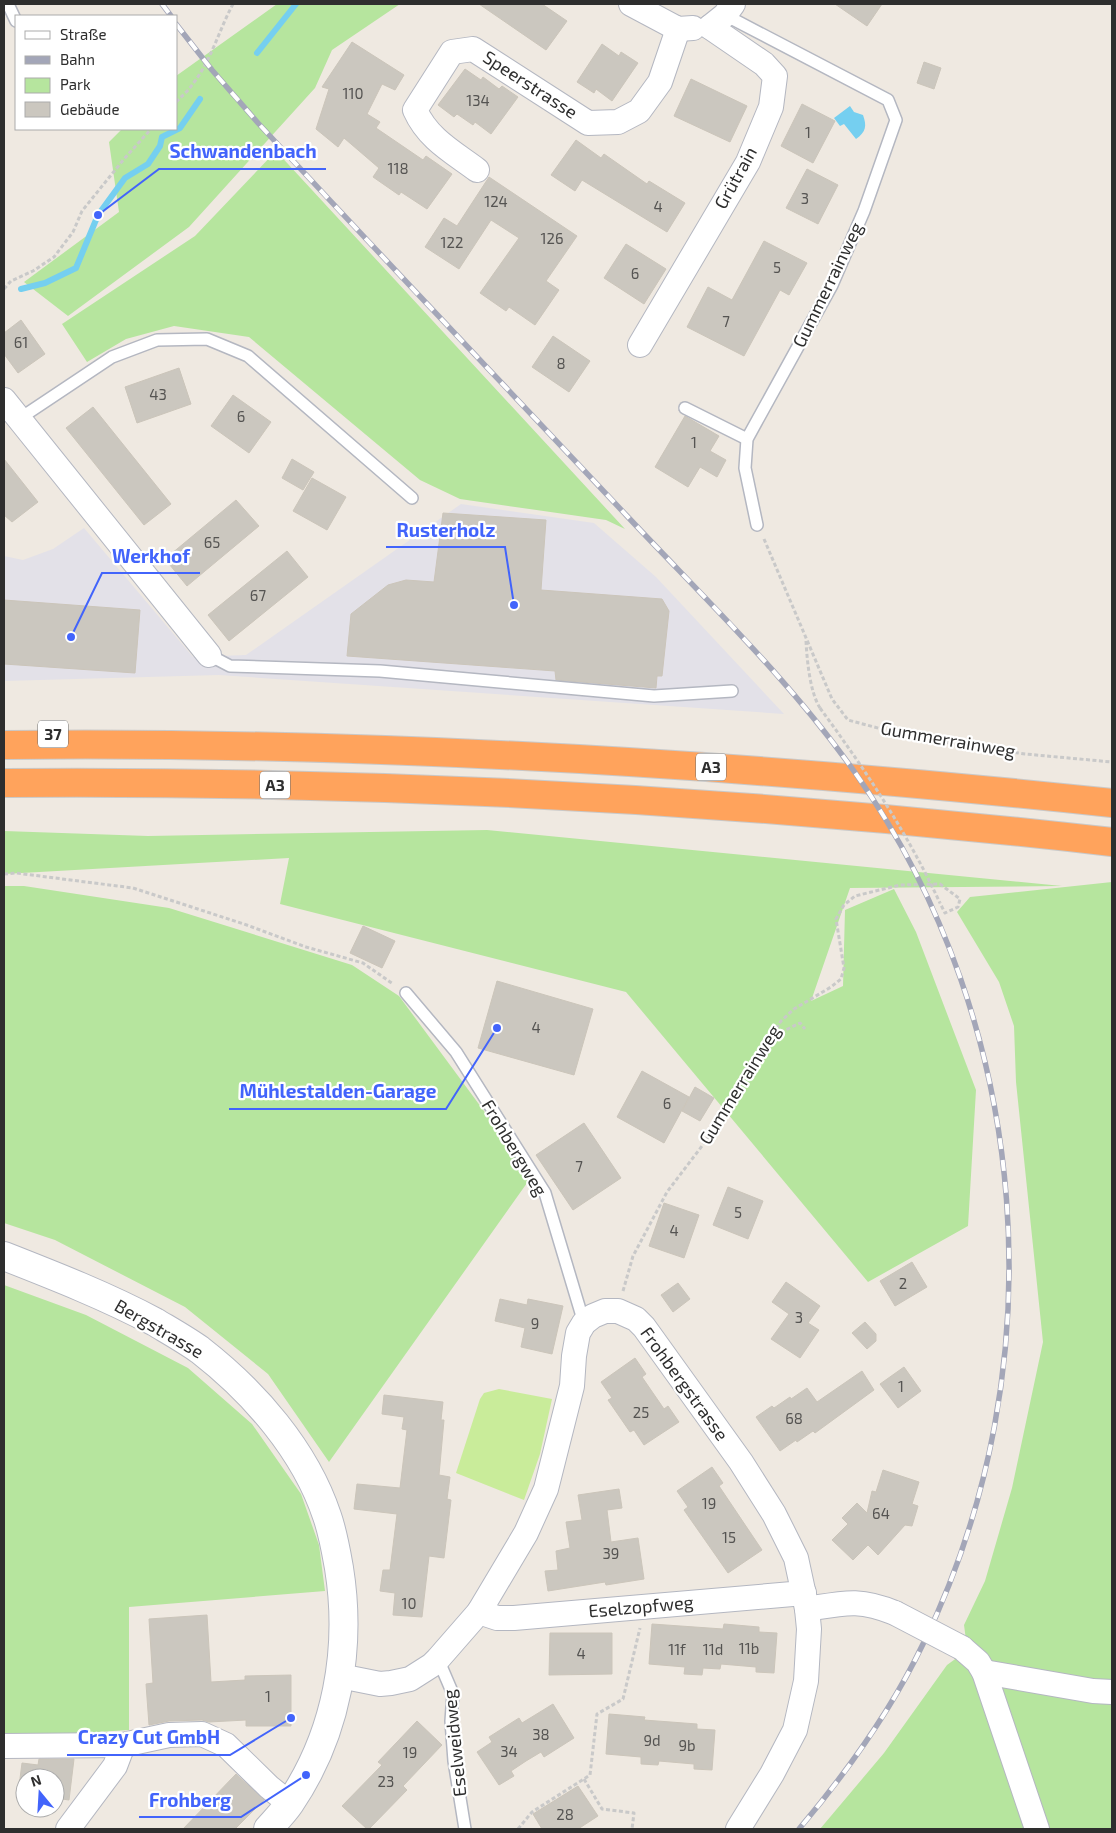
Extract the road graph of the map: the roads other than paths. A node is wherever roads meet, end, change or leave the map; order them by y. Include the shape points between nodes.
1 (8, 4) edge
2 (631, 4) edge
3 (723, 15) edge
4 (15, 19) edge
5 (678, 29) junction
6 (477, 170) dead end
7 (640, 344) dead end
8 (4, 400) edge
9 (685, 408) dead end
10 (19, 420) junction
11 (747, 438) junction
12 (412, 498) dead end
13 (757, 525) road end
14 (209, 655) joint
15 (732, 692) dead end
16 (4, 725) edge
17 (103, 744) junction
18 (4, 745) edge
19 (4, 783) edge
20 (1112, 803) edge
21 (1112, 842) edge
22 (406, 993) road end
23 (4, 1256) edge
24 (584, 1323) junction
25 (806, 1601) junction
26 (479, 1612) junction
27 (438, 1659) junction
28 (984, 1672) junction
29 (340, 1676) junction
30 (1112, 1692) edge
31 (123, 1745) junction
32 (4, 1746) edge
33 (290, 1804) junction
34 (68, 1829) edge
35 (268, 1829) edge
36 (465, 1829) edge
37 (738, 1829) edge
38 (1037, 1829) edge

1 - 4 lane
2 - 5 street
3 - 5 street
3 - 7 street, Grütrain via 775,76 771,107 748,162
3 - 11 lane, Gummerrainweg via 888,100 896,120 864,211 832,285
5 - 6 street, Speerstrasse via 660,82 639,111 618,122 588,123 473,49 452,52 415,110 429,134
8 - 10 street
9 - 11 lane
10 - 12 lane via 112,357 157,340 207,339 248,356
10 - 14 street
11 - 13 lane, Gummerrainweg via 745,468
14 - 15 lane via 230,666 380,671 654,696
16 - 17 highway, 37
17 - 18 highway, A3
17 - 20 highway, A3 via 538,755 792,772
19 - 21 highway, A3 via 276,785 574,797 838,815
22 - 24 lane, Frohbergweg via 456,1052 545,1193
23 - 29 main road, Bergstrasse via 76,1284 174,1333 200,1350 243,1387 278,1426 316,1489 335,1545 344,1614
24 - 25 street, Frohbergstrasse via 605,1310 618,1310 644,1327 741,1462 774,1514 796,1558
24 - 26 street via 578,1333 572,1386 546,1489 526,1533
25 - 26 street, Eselzopfweg via 514,1618 497,1618
25 - 28 street, Eselzopfweg, bridge via 848,1602 895,1613 962,1648
25 - 37 street, Frohbergstrasse via 809,1629 806,1681 796,1730
26 - 27 street
27 - 29 street via 410,1679 391,1683
27 - 36 lane, Eselweidweg via 453,1694 454,1761
28 - 30 street
28 - 38 street
29 - 33 main road, Bergstrasse via 328,1724
31 - 32 street
31 - 33 street via 169,1735 202,1734 226,1745
31 - 34 street via 115,1766
33 - 35 main road, Bergstrasse

